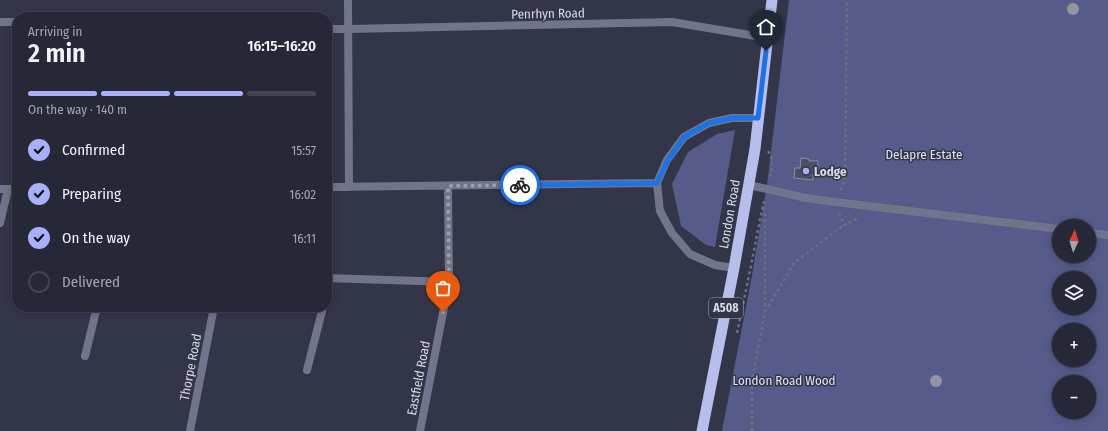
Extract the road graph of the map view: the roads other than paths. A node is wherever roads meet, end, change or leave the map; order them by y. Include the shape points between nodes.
1 (348, 0) edge
2 (772, 0) edge
3 (0, 22) edge
4 (12, 22) edge
5 (332, 29) edge
6 (349, 29) junction
7 (768, 38) junction
8 (758, 118) junction
9 (657, 183) junction
10 (749, 185) junction
11 (349, 186) junction
12 (448, 186) junction
13 (332, 187) edge
14 (4, 189) edge
15 (0, 223) edge
16 (1052, 228) edge
17 (1096, 234) edge
18 (1108, 235) edge
19 (734, 268) junction
20 (332, 279) edge
21 (449, 282) junction
22 (96, 312) edge
23 (213, 312) edge
24 (322, 312) edge
25 (85, 356) dead end
26 (307, 370) dead end
27 (190, 431) edge
28 (420, 431) edge
29 (702, 431) edge

1 - 6 street
2 - 7 highway, London Road / A508
3 - 4 street
5 - 6 street, Penrhyn Road
6 - 7 street, Penrhyn Road via 672,22
6 - 11 street
7 - 8 highway, London Road / A508
8 - 9 street via 732,118 709,123 684,137 668,160
8 - 10 highway, London Road / A508
9 - 12 street
9 - 19 street via 660,211 672,233 690,254 715,265
10 - 16 street via 806,198
10 - 19 highway, London Road / A508
11 - 12 street
11 - 13 street
12 - 21 street, Eastfield Road
14 - 15 street
17 - 18 street
19 - 29 highway, London Road / A508
20 - 21 street
21 - 28 street, Eastfield Road
22 - 25 street
23 - 27 street, Thorpe Road
24 - 26 street

